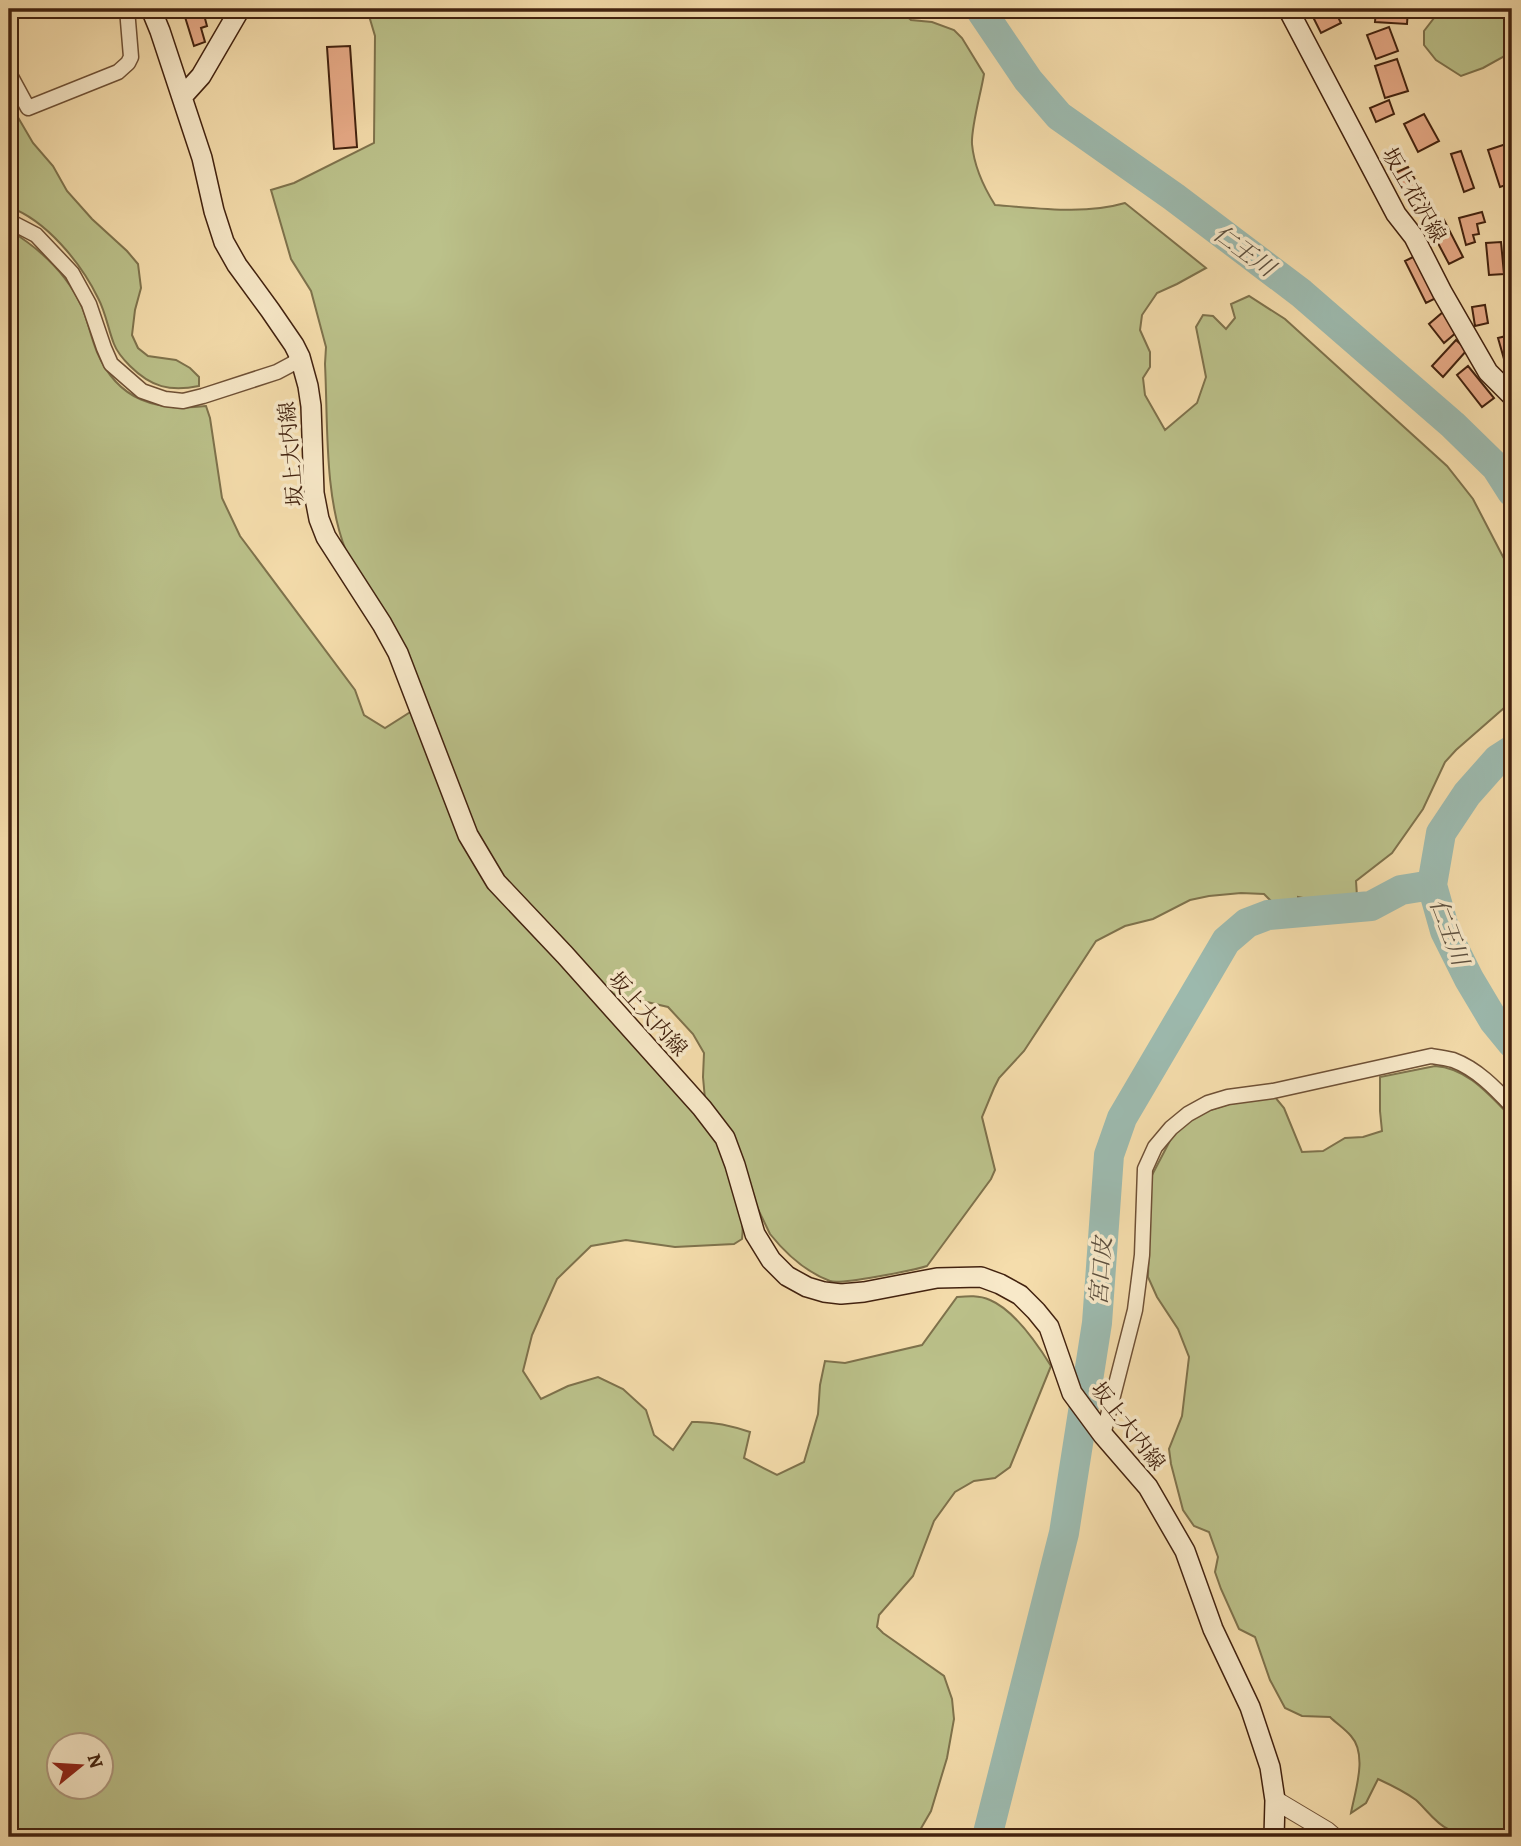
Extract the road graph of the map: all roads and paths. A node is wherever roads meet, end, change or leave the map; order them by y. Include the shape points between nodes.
1 (127, 9) edge
2 (151, 9) edge
3 (240, 9) edge
4 (1288, 9) edge
5 (9, 73) edge
6 (182, 97) junction
7 (9, 221) edge
8 (300, 357) junction
9 (1512, 396) edge
10 (1512, 1106) edge
11 (1099, 1430) junction
12 (1275, 1800) junction
13 (1274, 1837) edge
14 (1334, 1837) edge

1 - 5 street via 131,57 118,72 28,108
2 - 6 main road, 坂上大内線
3 - 6 main road via 201,76
4 - 9 main road, 坂上花沢線 via 1396,214 1414,237 1488,372
6 - 8 main road, 坂上大内線 via 224,242
7 - 8 street via 36,235 72,273 111,364 142,391 183,401 277,372
8 - 11 main road, 坂上大内線 via 311,406 312,474 319,519 398,653 468,835 496,882 725,1138 755,1234 771,1260 807,1287 841,1294 962,1276 1000,1284 1020,1295 1049,1327 1072,1392
10 - 11 street via 1468,1068 1431,1056 1228,1097 1188,1114 1156,1147 1145,1169 1135,1310
11 - 12 main road, 坂上大内線 via 1148,1488 1185,1551 1213,1629 1250,1707 1270,1767
12 - 13 main road, 坂上大内線
12 - 14 street

